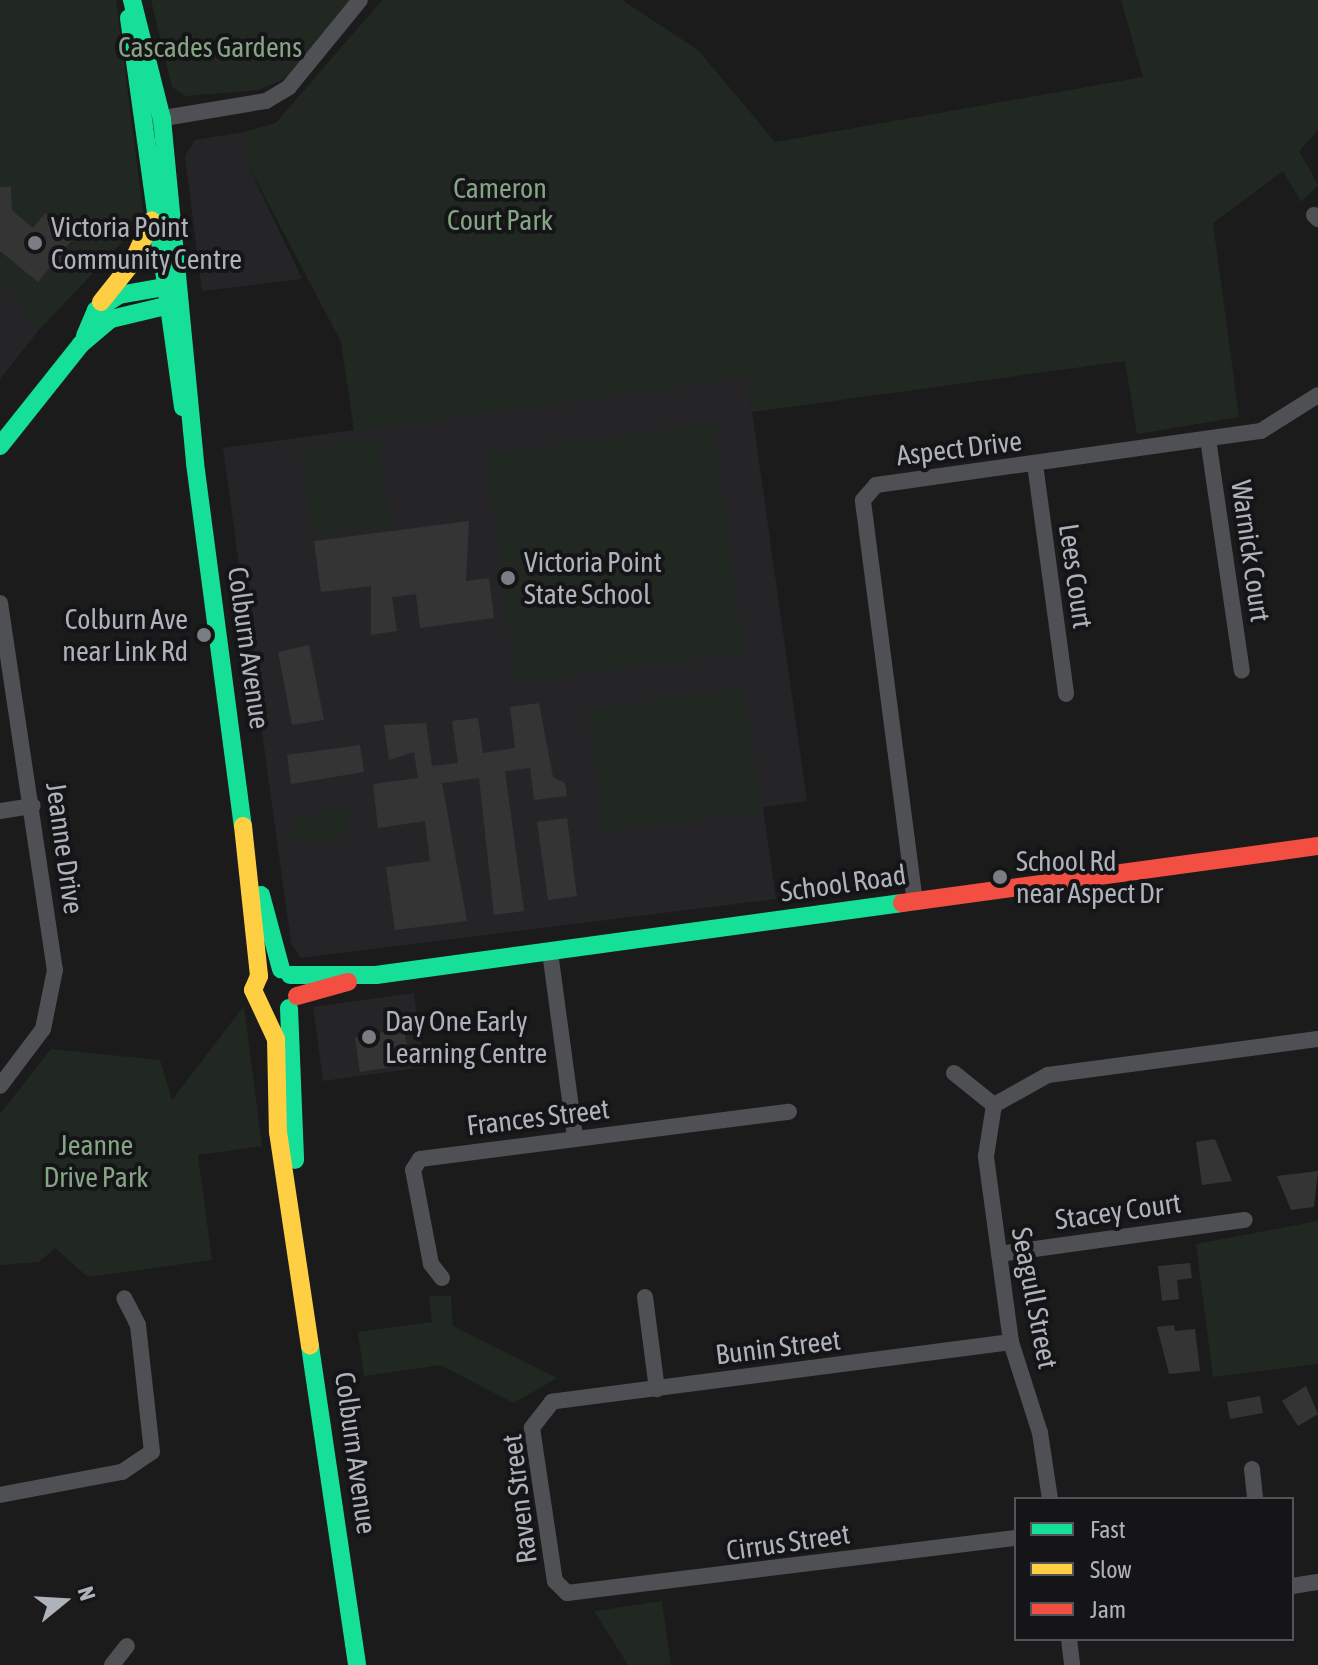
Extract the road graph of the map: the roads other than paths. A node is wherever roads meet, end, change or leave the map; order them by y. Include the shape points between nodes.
1 (131, 0) edge
2 (360, 0) edge
3 (162, 119) junction
4 (141, 121) junction
5 (154, 215) junction
6 (172, 294) junction
7 (96, 310) junction
8 (81, 344) junction
9 (1318, 395) edge
10 (1208, 439) junction
11 (0, 446) edge
12 (1035, 464) junction
13 (0, 603) edge
14 (1242, 671) dead end
15 (1066, 694) dead end
16 (33, 806) junction
17 (0, 811) edge
18 (245, 840) junction
19 (1318, 846) edge
20 (915, 902) junction
21 (550, 952) junction
22 (286, 972) junction
23 (376, 975) junction
24 (259, 976) junction
25 (293, 1002) junction
26 (263, 1010) junction
27 (1318, 1039) edge
28 (954, 1073) dead end
29 (0, 1086) edge
30 (994, 1105) junction
31 (789, 1112) dead end
32 (575, 1138) junction
33 (1245, 1220) dead end
34 (299, 1249) junction
35 (999, 1254) junction
36 (442, 1278) dead end
37 (645, 1297) dead end
38 (124, 1298) dead end
39 (1011, 1342) junction
40 (657, 1389) junction
41 (552, 1402) joint
42 (1252, 1469) dead end
43 (0, 1495) edge
44 (1050, 1497) edge
45 (1255, 1497) edge
46 (1014, 1538) edge
47 (1318, 1582) edge
48 (1294, 1586) edge
49 (567, 1593) joint
50 (1069, 1641) edge
51 (127, 1646) dead end
52 (112, 1665) edge
53 (357, 1665) edge
54 (1072, 1665) edge

1 - 3 main road, Colburn Avenue
1 - 4 main road, Colburn Avenue
2 - 3 street via 289,87 266,101
3 - 4 street
3 - 6 main road, Colburn Avenue
4 - 5 main road, Colburn Avenue
5 - 6 main road, Colburn Avenue
5 - 7 main road via 144,244
6 - 7 main road via 119,295
6 - 8 main road via 118,314
6 - 18 main road, Colburn Avenue
7 - 8 main road
8 - 11 main road
9 - 10 street, Aspect Drive via 1261,431
10 - 12 street, Aspect Drive
10 - 14 street, Warnick Court
12 - 15 street, Lees Court
12 - 20 street, Aspect Drive via 876,485 863,500
13 - 16 street, Jeanne Drive
16 - 17 street
16 - 29 street, Jeanne Drive via 54,1002
18 - 22 main road, Colburn Avenue
18 - 24 main road, Colburn Avenue
19 - 20 main road, School Road
20 - 21 main road, School Road
21 - 23 main road, School Road
21 - 32 street
22 - 23 main road, School Road
22 - 24 main road
22 - 25 main road, Colburn Avenue
23 - 25 main road, School Road
24 - 26 main road, Colburn Avenue via 254,998
25 - 26 main road
25 - 34 main road, Colburn Avenue
26 - 34 main road, Colburn Avenue via 276,1039 278,1132
27 - 30 street via 1048,1075
28 - 30 street
30 - 35 street, Seagull Street via 986,1156
31 - 32 street, Frances Street
32 - 36 street, Frances Street via 420,1159 413,1170 431,1264
33 - 35 street, Stacey Court
34 - 53 main road, Colburn Avenue
35 - 39 street, Seagull Street
37 - 40 street
38 - 43 street via 138,1325 152,1452 122,1472
39 - 40 street, Bunin Street
39 - 44 street, Seagull Street via 1040,1433
40 - 41 street, Bunin Street
41 - 49 street, Raven Street via 532,1428 555,1581
42 - 45 street
46 - 49 street, Cirrus Street
47 - 48 street
50 - 54 street
51 - 52 street

